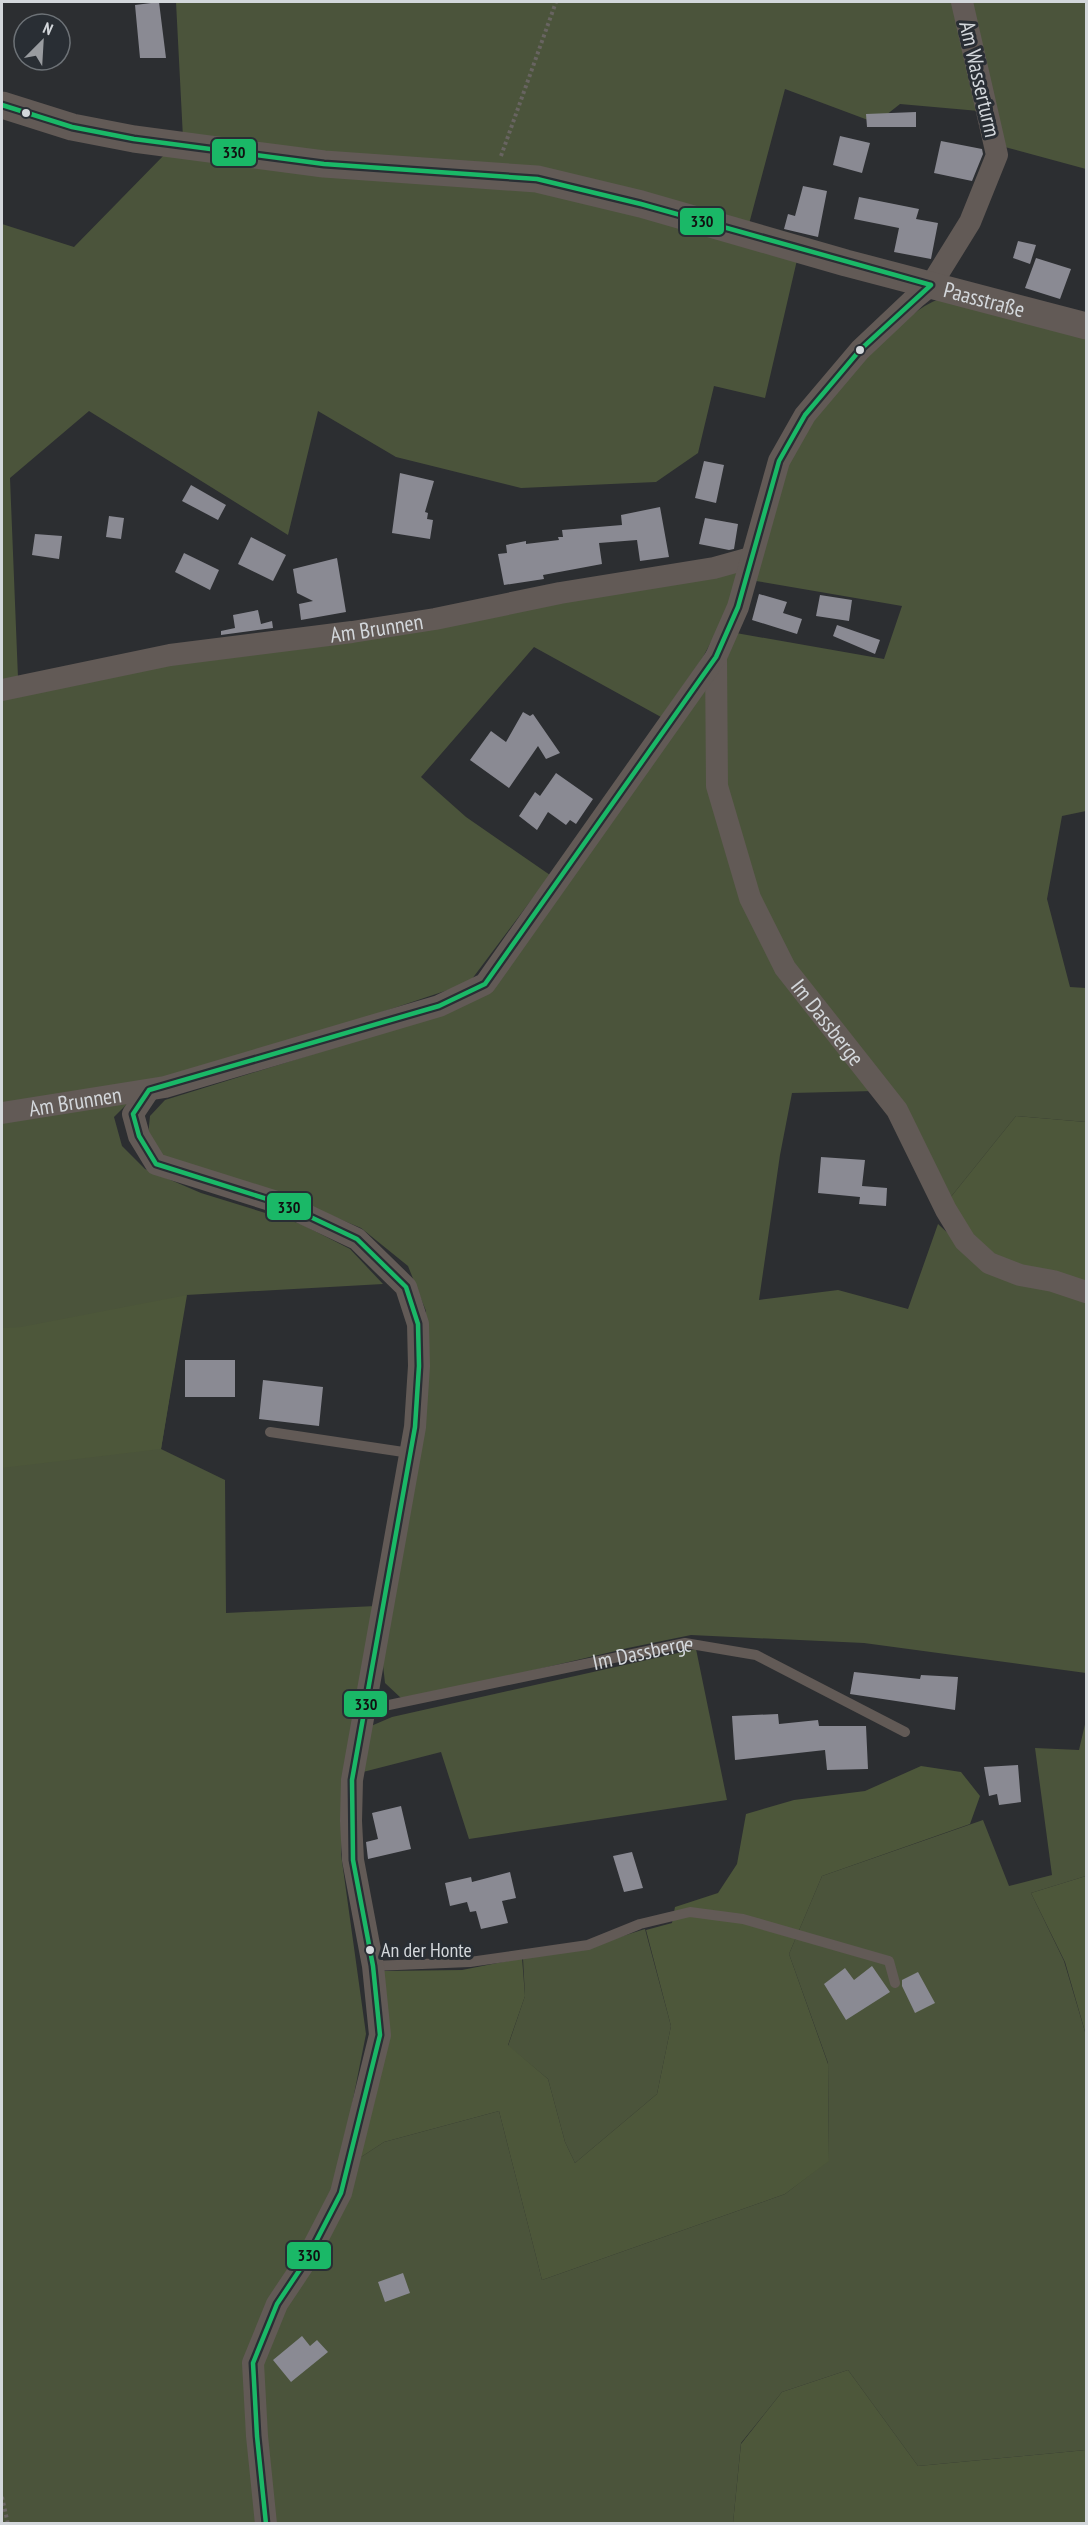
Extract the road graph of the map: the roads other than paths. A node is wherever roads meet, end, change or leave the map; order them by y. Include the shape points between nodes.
1 (962, 2) edge
2 (2, 105) edge
3 (931, 285) junction
4 (1086, 326) edge
5 (750, 558) junction
6 (716, 657) junction
7 (2, 690) edge
8 (148, 1090) junction
9 (2, 1113) edge
10 (1086, 1292) edge
11 (270, 1432) dead end
12 (410, 1453) junction
13 (365, 1710) junction
14 (905, 1732) dead end
15 (373, 1966) junction
16 (895, 1983) dead end
17 (266, 2523) edge

1 - 3 street, Am Wasserturm via 997,155 970,222
2 - 3 street, Paasstraße via 72,127 135,139 324,164 537,179
3 - 4 street, Paasstraße
3 - 5 street, Am Wasserturm via 860,350 806,416 779,461
5 - 6 street, Am Wasserturm via 738,607
5 - 7 street, Am Brunnen via 425,621 170,655
6 - 8 street, Am Brunnen via 485,984 439,1006
6 - 10 street, Im Dassberge via 717,786 750,897 785,968 897,1110 965,1240 989,1263
8 - 9 street, Am Brunnen
8 - 12 street via 134,1114 139,1136 156,1164 283,1204 357,1239 406,1287 418,1324
11 - 12 lane
12 - 13 street
13 - 14 lane, Im Dassberge via 685,1643 756,1655
13 - 15 street via 352,1780 351,1821 353,1860
15 - 16 lane via 470,1962 588,1945 640,1924 690,1912 742,1919 889,1961
15 - 17 street via 380,2035 341,2193 307,2259 277,2304 253,2362

